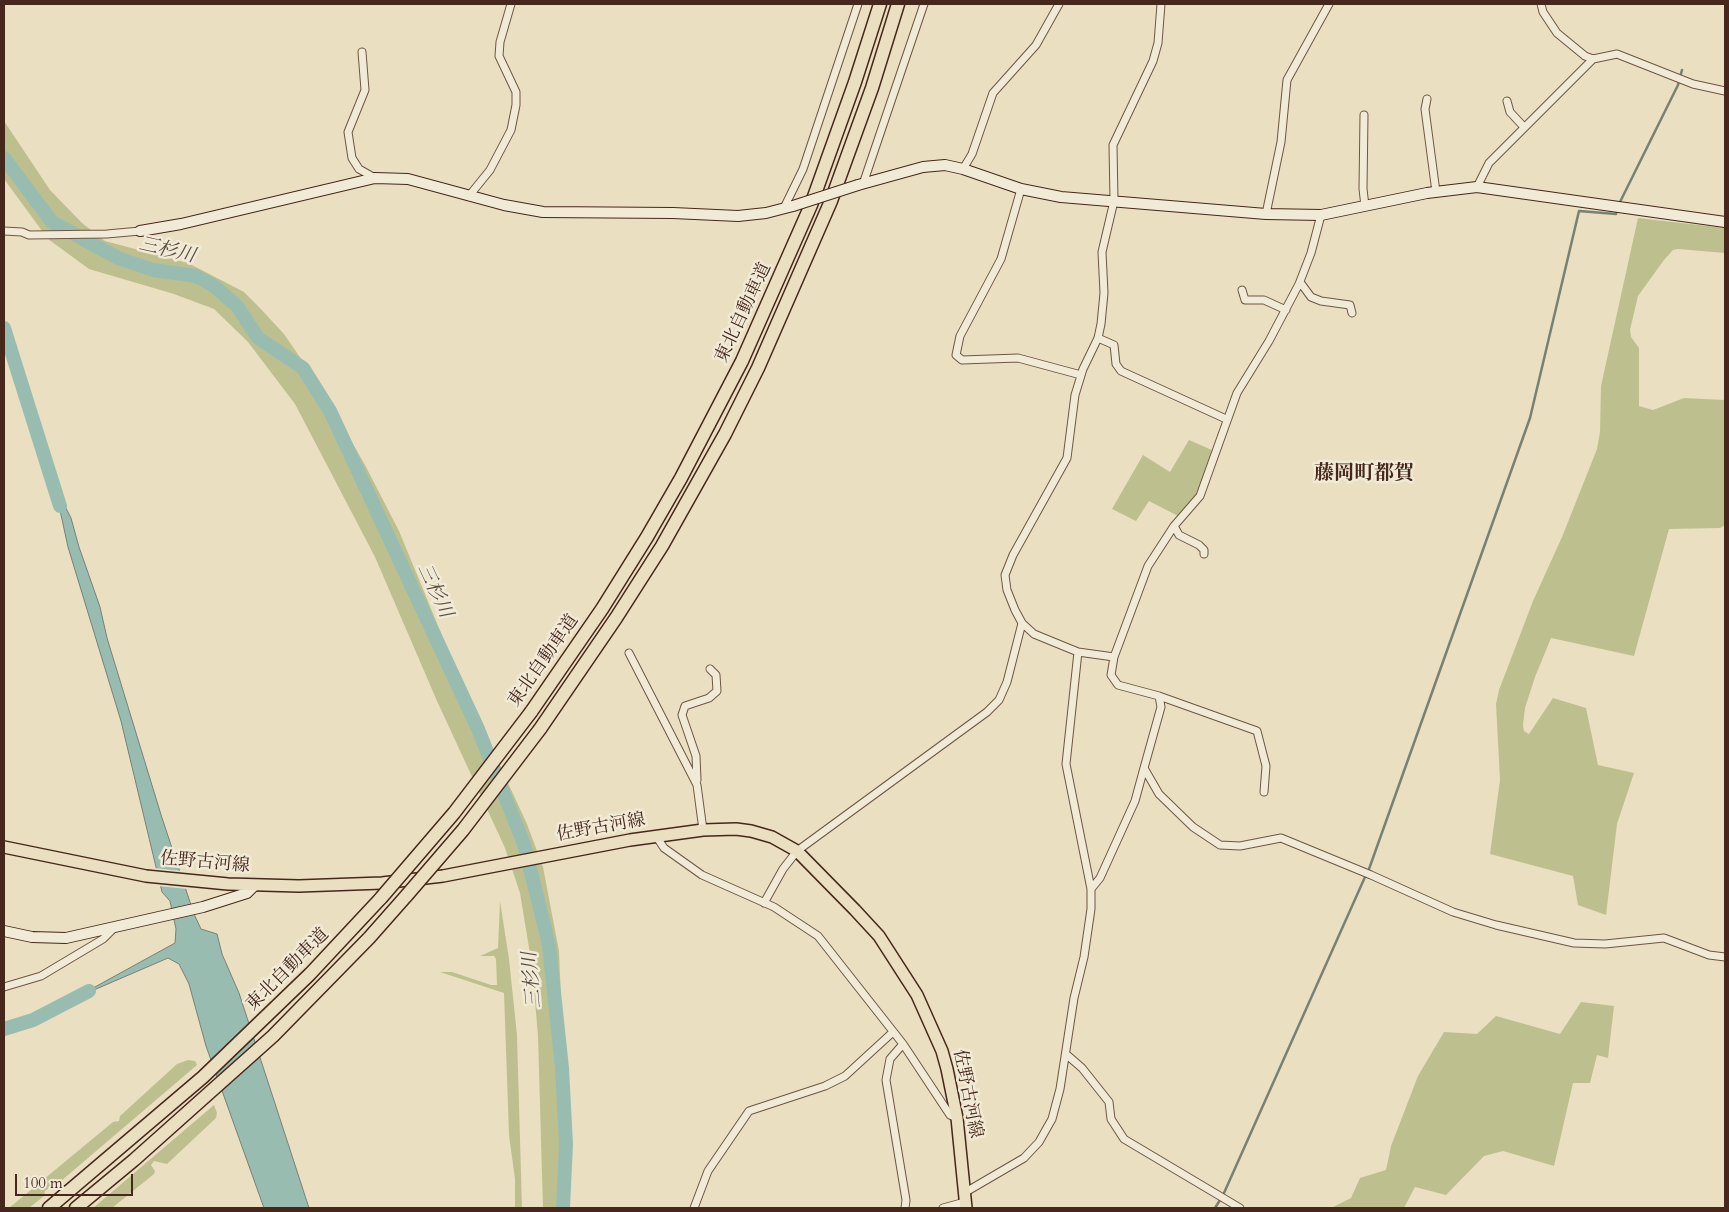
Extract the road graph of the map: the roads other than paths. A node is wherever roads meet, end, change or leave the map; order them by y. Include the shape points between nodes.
1 (511, 4) edge
2 (858, 4) edge
3 (880, 4) edge
4 (898, 4) edge
5 (924, 4) edge
6 (1059, 4) edge
7 (1162, 4) edge
8 (1329, 4) edge
9 (1541, 4) edge
10 (362, 52) dead end
11 (1593, 59) junction
12 (1725, 90) edge
13 (1427, 99) dead end
14 (1507, 100) dead end
15 (1364, 115) dead end
16 (1524, 127) junction
17 (964, 169) junction
18 (374, 178) junction
19 (861, 184) junction
20 (1477, 187) junction
21 (1022, 189) junction
22 (1436, 192) junction
23 (469, 196) junction
24 (1114, 201) junction
25 (1365, 206) junction
26 (788, 207) junction
27 (1266, 214) junction
28 (1321, 215) junction
29 (1725, 222) edge
30 (140, 231) joint
31 (4, 232) edge
32 (1300, 282) junction
33 (1242, 290) dead end
34 (1286, 310) junction
35 (1352, 313) dead end
36 (1098, 338) junction
37 (1081, 375) junction
38 (1226, 419) junction
39 (1174, 526) junction
40 (1204, 554) dead end
41 (1022, 623) junction
42 (1078, 652) junction
43 (629, 653) dead end
44 (1114, 657) junction
45 (710, 669) dead end
46 (1159, 696) junction
47 (1144, 768) junction
48 (697, 785) junction
49 (1264, 792) dead end
50 (703, 830) junction
51 (656, 836) junction
52 (4, 847) edge
53 (797, 852) junction
54 (255, 885) junction
55 (1091, 889) junction
56 (764, 903) junction
57 (114, 928) junction
58 (4, 931) edge
59 (1725, 957) edge
60 (4, 987) edge
61 (893, 1032) junction
62 (903, 1044) junction
63 (1067, 1055) junction
64 (957, 1118) junction
65 (965, 1201) edge
66 (48, 1208) edge
67 (76, 1208) edge
68 (694, 1208) edge
69 (905, 1208) edge
70 (943, 1208) edge
71 (1240, 1208) edge

1 - 23 street via 499,56 516,92 511,130 490,170
2 - 26 street
3 - 66 highway, 東北自動車道, bridge via 810,206 742,361 647,537 531,712 454,813 381,898 267,1016 203,1077
4 - 67 highway, 東北自動車道, bridge via 831,201 778,327 721,442 662,546 606,633 540,729 463,830 369,938 273,1036 209,1095
5 - 19 street
6 - 17 street via 1036,45 993,93
7 - 24 street via 1153,61 1113,145
8 - 27 street via 1287,80 1281,142
9 - 11 street via 1557,33
10 - 18 street via 365,90 348,132 352,158 358,169
11 - 12 street via 1617,54 1693,84
11 - 16 street
13 - 22 street via 1425,109 1430,127
14 - 16 street via 1510,112
15 - 25 street
16 - 20 street via 1489,163
17 - 19 street via 934,166
17 - 21 street
18 - 23 street via 408,179
18 - 30 street
19 - 26 street, bridge
20 - 22 street
20 - 29 street
21 - 24 street via 1061,197
21 - 37 street via 1000,259 960,336 956,356 962,360 1018,358
22 - 25 street
23 - 26 street via 528,210 558,213 738,216
24 - 27 street
24 - 36 street via 1102,252 1104,293
25 - 28 street
27 - 28 street
28 - 32 street
30 - 31 street via 28,235
32 - 34 street
32 - 35 street via 1312,297 1350,305
33 - 34 street via 1245,300 1264,300
34 - 38 street via 1237,393
36 - 37 street
36 - 38 street via 1114,345 1116,364 1121,371
37 - 41 street via 1075,395 1067,458 1007,568 1005,583
38 - 39 street via 1225,433 1200,496
39 - 40 street via 1179,535 1199,545
39 - 44 street via 1148,566
41 - 42 street via 1034,634
41 - 53 street via 1007,682 994,706
42 - 44 street
42 - 55 street via 1066,764
43 - 48 street
44 - 46 street via 1111,675 1118,685
45 - 48 street via 716,676 717,691 709,698 685,706 682,715 696,756
46 - 47 street via 1161,707
46 - 49 street via 1257,731 1266,766
47 - 55 street via 1135,801 1100,878
47 - 59 street via 1159,794 1193,827 1220,845 1240,846 1281,838 1453,912 1496,925 1574,943 1605,944 1664,938 1709,955
48 - 50 street
50 - 51 main road, 佐野古河線
50 - 53 main road, 佐野古河線 via 751,830 772,837
51 - 54 main road, 佐野古河線 via 443,876 382,882
51 - 56 street via 664,848 702,875
52 - 54 main road, 佐野古河線 via 154,876
53 - 56 street via 783,869
53 - 64 main road, 佐野古河線 via 878,936 909,980 942,1051
54 - 57 street via 247,893 194,910
55 - 63 street via 1088,932 1074,998
56 - 61 street via 787,914 818,936
57 - 58 street via 53,938
57 - 60 street via 42,976
61 - 62 street
61 - 68 street via 844,1076 826,1086 749,1110 708,1171
62 - 64 street via 940,1101
62 - 69 street via 890,1058 886,1080
63 - 65 street via 1052,1119 1039,1142 1024,1158
63 - 71 street via 1082,1068 1109,1102 1111,1119 1124,1139
64 - 65 main road, 佐野古河線
65 - 70 street

